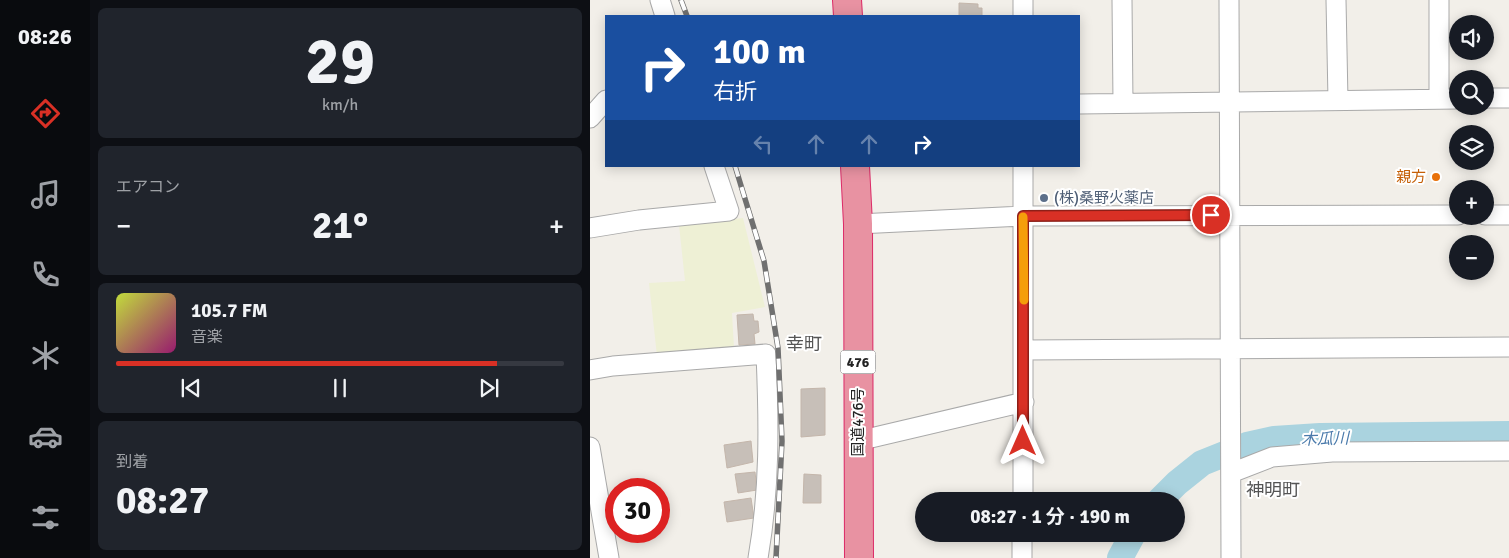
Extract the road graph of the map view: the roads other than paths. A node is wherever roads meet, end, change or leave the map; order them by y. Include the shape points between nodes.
1 (660, 0) edge
2 (847, 0) edge
3 (1023, 0) edge
4 (1122, 0) edge
5 (1229, 0) edge
6 (1336, 0) edge
7 (1439, 0) edge
8 (665, 15) edge
9 (848, 15) edge
10 (1023, 15) edge
11 (1494, 98) edge
12 (1509, 98) edge
13 (1448, 99) edge
14 (1338, 100) junction
15 (605, 101) edge
16 (1229, 102) junction
17 (1123, 103) junction
18 (1080, 104) edge
19 (590, 118) edge
20 (714, 167) edge
21 (855, 167) edge
22 (1023, 167) edge
23 (1229, 215) junction
24 (1449, 215) edge
25 (1494, 215) edge
26 (1509, 215) edge
27 (1023, 216) junction
28 (858, 224) junction
29 (590, 228) edge
30 (1509, 347) edge
31 (1024, 350) junction
32 (1230, 350) junction
33 (590, 370) edge
34 (1024, 402) junction
35 (858, 441) junction
36 (590, 447) edge
37 (1509, 451) edge
38 (1231, 469) junction
39 (1023, 492) edge
40 (1022, 542) edge
41 (609, 558) edge
42 (758, 558) edge
43 (859, 558) edge
44 (1022, 558) edge
45 (1231, 558) edge

1 - 8 street
2 - 9 highway
3 - 10 street
4 - 17 street
5 - 16 street
6 - 14 street
7 - 13 street
11 - 12 street
13 - 14 street
14 - 16 street
15 - 19 street
16 - 17 street
16 - 23 street
17 - 18 street
20 - 29 street via 729,211
21 - 28 highway, 国道476号 / 476
22 - 27 street
23 - 24 street
23 - 27 street
23 - 32 street
25 - 26 street
27 - 28 street
27 - 31 street
28 - 35 highway, 国道476号 / 476
30 - 32 street
31 - 32 street
31 - 34 street
32 - 38 street
33 - 42 street via 766,354 770,431 764,524
34 - 35 street
34 - 39 street
35 - 43 highway, 国道476号 / 476
36 - 41 street
37 - 38 street via 1332,452 1272,457
38 - 45 street
40 - 44 street

